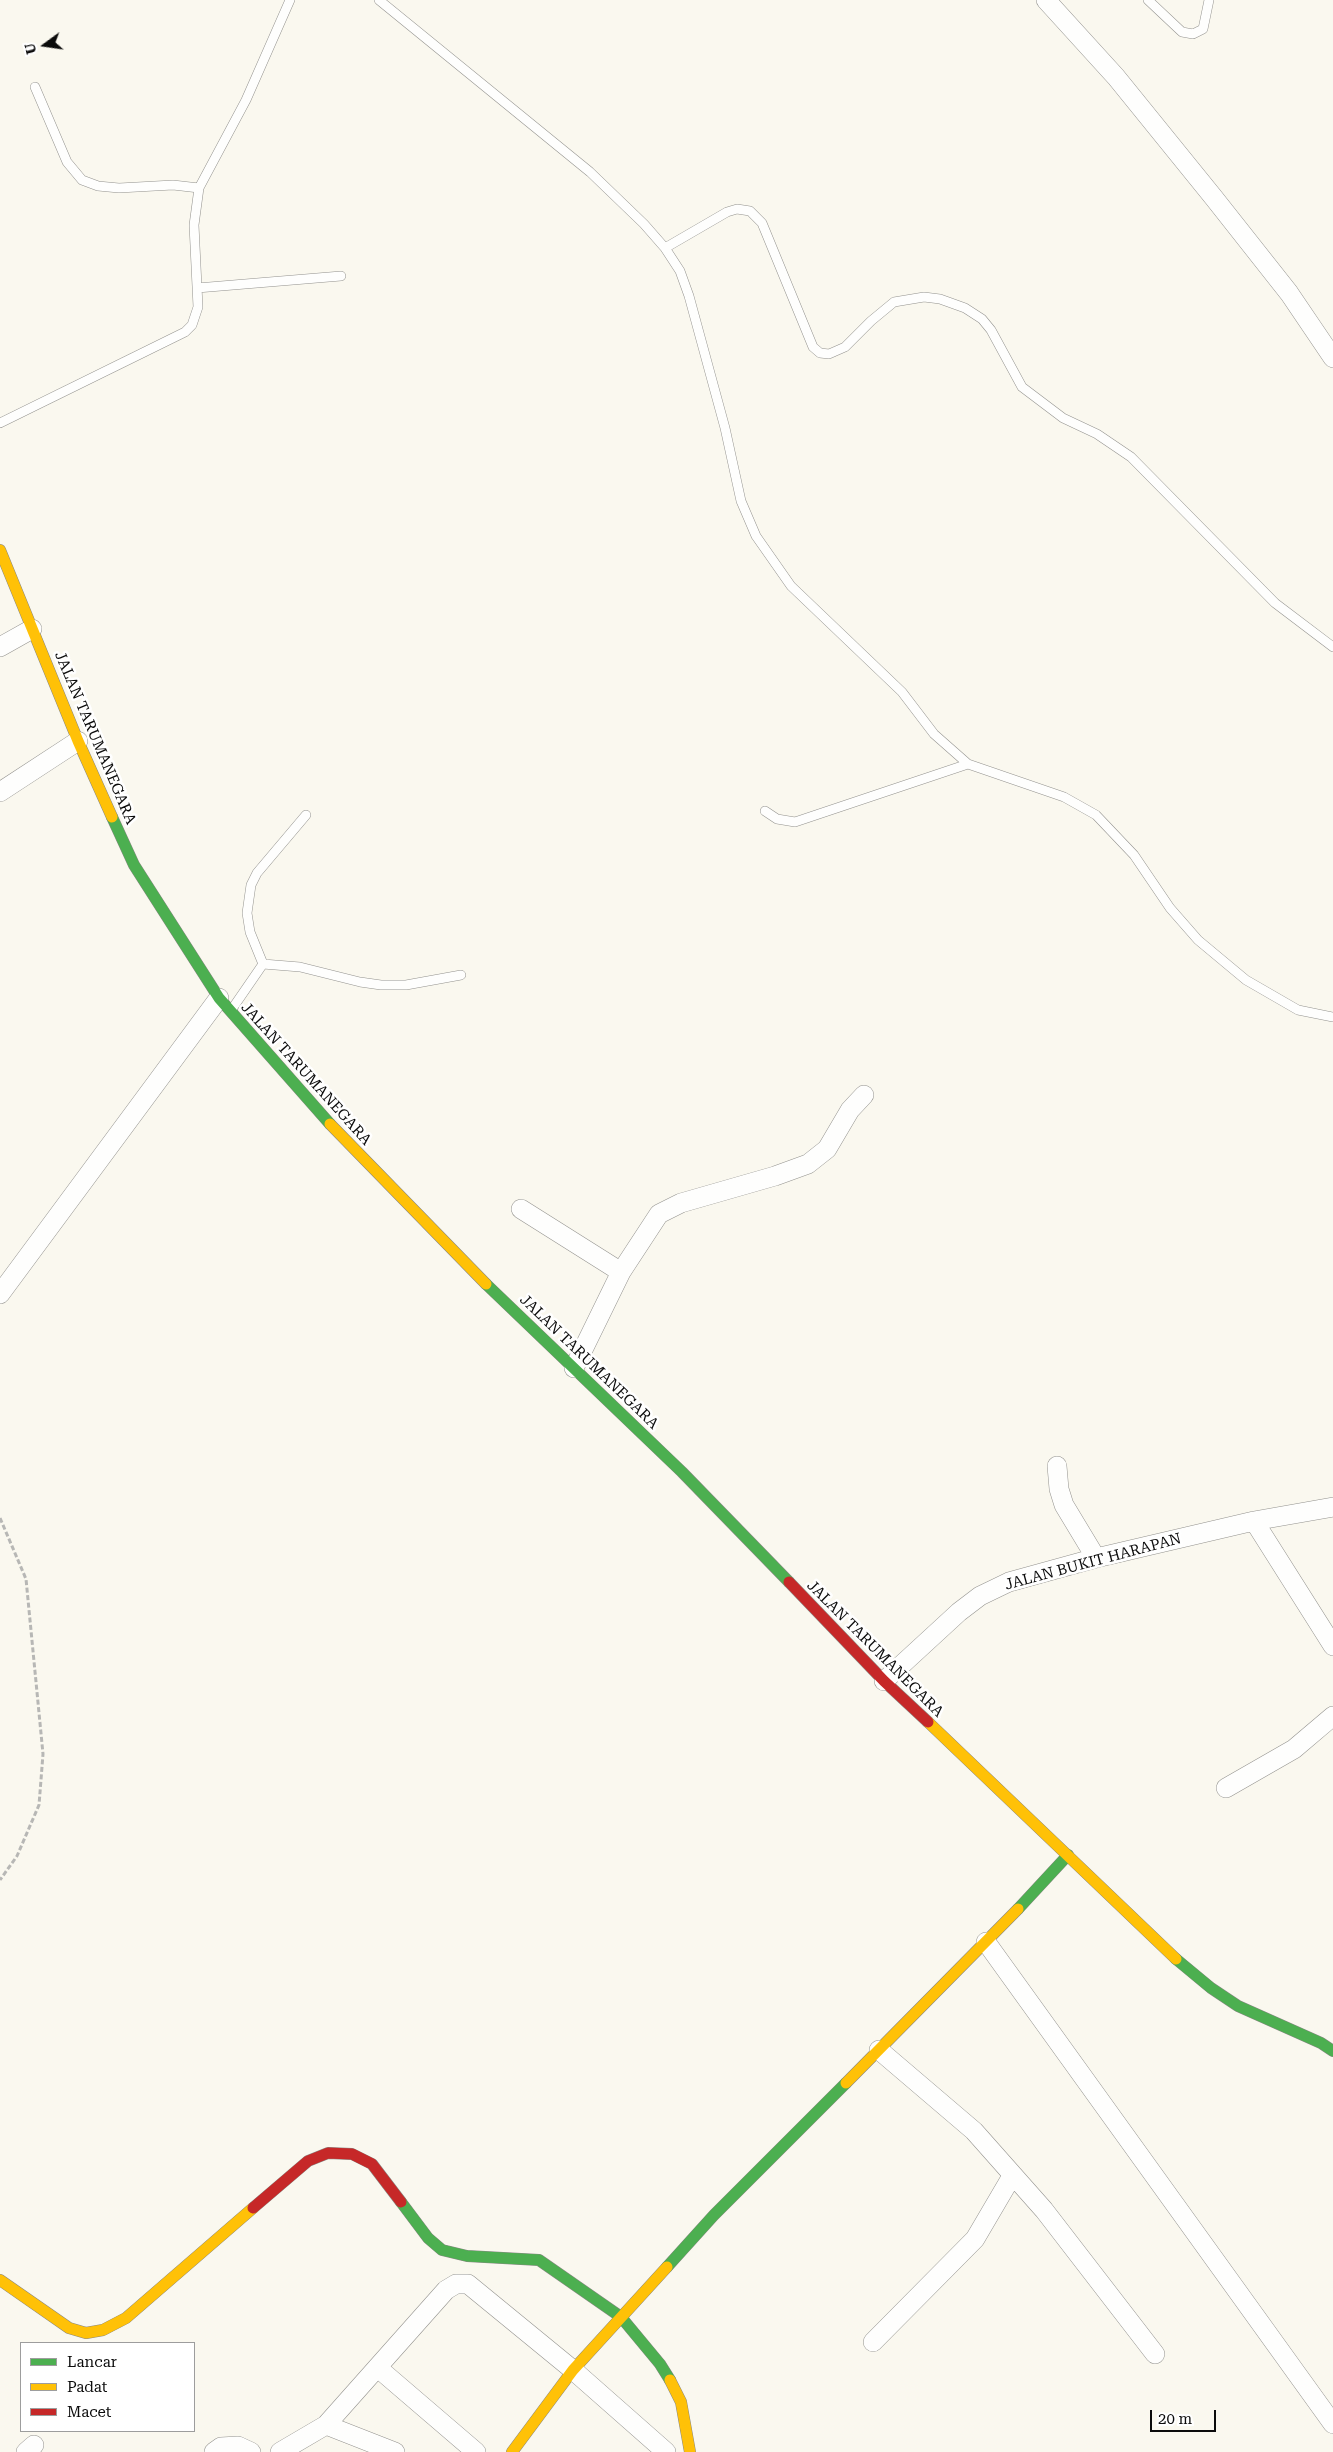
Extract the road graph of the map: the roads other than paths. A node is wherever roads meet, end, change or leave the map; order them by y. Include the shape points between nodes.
1 (290, 0) edge
2 (380, 0) edge
3 (1046, 0) edge
4 (1148, 0) edge
5 (1209, 0) edge
6 (35, 87) dead end
7 (199, 188) junction
8 (666, 248) junction
9 (341, 276) dead end
10 (197, 288) junction
11 (1333, 358) edge
12 (0, 423) edge
13 (0, 550) edge
14 (32, 629) junction
15 (0, 647) edge
16 (1333, 647) edge
17 (78, 741) junction
18 (968, 764) junction
19 (0, 792) edge
20 (765, 811) dead end
21 (306, 815) dead end
22 (263, 964) junction
23 (461, 975) dead end
24 (225, 1005) junction
25 (1333, 1016) edge
26 (864, 1096) dead end
27 (521, 1209) dead end
28 (621, 1272) junction
29 (0, 1294) edge
30 (574, 1368) junction
31 (1058, 1466) dead end
32 (1333, 1507) edge
33 (1254, 1521) junction
34 (1096, 1558) junction
35 (1333, 1646) edge
36 (884, 1681) junction
37 (1333, 1716) edge
38 (1226, 1788) dead end
39 (1068, 1855) junction
40 (986, 1942) junction
41 (1329, 2043) edge
42 (879, 2050) junction
43 (1012, 2176) junction
44 (0, 2280) edge
45 (621, 2317) junction
46 (873, 2342) dead end
47 (1155, 2354) dead end
48 (378, 2368) junction
49 (573, 2370) junction
50 (1333, 2424) edge
51 (326, 2425) junction
52 (214, 2452) edge
53 (251, 2452) edge
54 (280, 2452) edge
55 (395, 2452) edge
56 (476, 2452) edge
57 (512, 2452) edge
58 (666, 2452) edge
59 (690, 2452) edge

1 - 7 lane via 246,100
2 - 8 lane via 590,172
3 - 11 street via 1116,77 1214,198 1289,293
4 - 5 lane via 1182,32 1193,34 1203,29
6 - 7 lane via 67,162 82,180 119,188 173,184
7 - 10 lane via 194,225
8 - 16 lane via 727,212 737,209 750,211 762,223 813,347 820,353 828,354 845,347 894,302 924,297 965,308 982,319 991,330 1022,387 1063,418 1097,434 1131,457 1275,603
8 - 18 lane via 680,271 689,296 741,501 756,536 791,586 902,692 934,734
9 - 10 lane
10 - 12 lane via 196,318 185,332
13 - 14 street, JALAN TARUMANEGARA
14 - 15 street
14 - 17 street, JALAN TARUMANEGARA
17 - 19 street
17 - 24 street, JALAN TARUMANEGARA via 134,865
18 - 20 lane via 795,822 777,819
18 - 25 lane via 1064,797 1096,815 1134,855 1170,908 1198,940 1246,980 1298,1010
21 - 22 lane via 257,873 251,885 247,913 250,932
22 - 23 lane via 300,967 381,985 406,985
22 - 24 lane
24 - 29 street
24 - 30 street, JALAN TARUMANEGARA via 310,1104 398,1196
26 - 28 street via 850,1110 827,1149 808,1164 663,1210
27 - 28 street
28 - 30 street
30 - 36 street, JALAN TARUMANEGARA via 682,1472
31 - 34 street via 1059,1489 1064,1505
32 - 33 street, JALAN BUKIT HARAPAN
33 - 34 street, JALAN BUKIT HARAPAN
33 - 35 street
34 - 36 street, JALAN BUKIT HARAPAN via 1009,1582 980,1596
36 - 39 street, JALAN TARUMANEGARA
37 - 38 street via 1294,1749
39 - 40 street
39 - 41 street, JALAN TARUMANEGARA via 1211,1988 1254,2014
40 - 42 street
40 - 50 street
42 - 43 street via 974,2131
42 - 45 street via 714,2214
43 - 46 street via 975,2239
43 - 47 street via 1044,2210
44 - 45 street via 69,2328 86,2333 102,2330 126,2318 308,2161 328,2153 352,2154 372,2164 428,2238 442,2250 467,2256 539,2260
45 - 49 street
45 - 59 street via 673,2385 681,2402
48 - 49 street via 446,2290 456,2284 468,2284
48 - 51 street
48 - 56 street
49 - 57 street
49 - 58 street
51 - 54 street
51 - 55 street
52 - 53 street via 221,2447 238,2446

